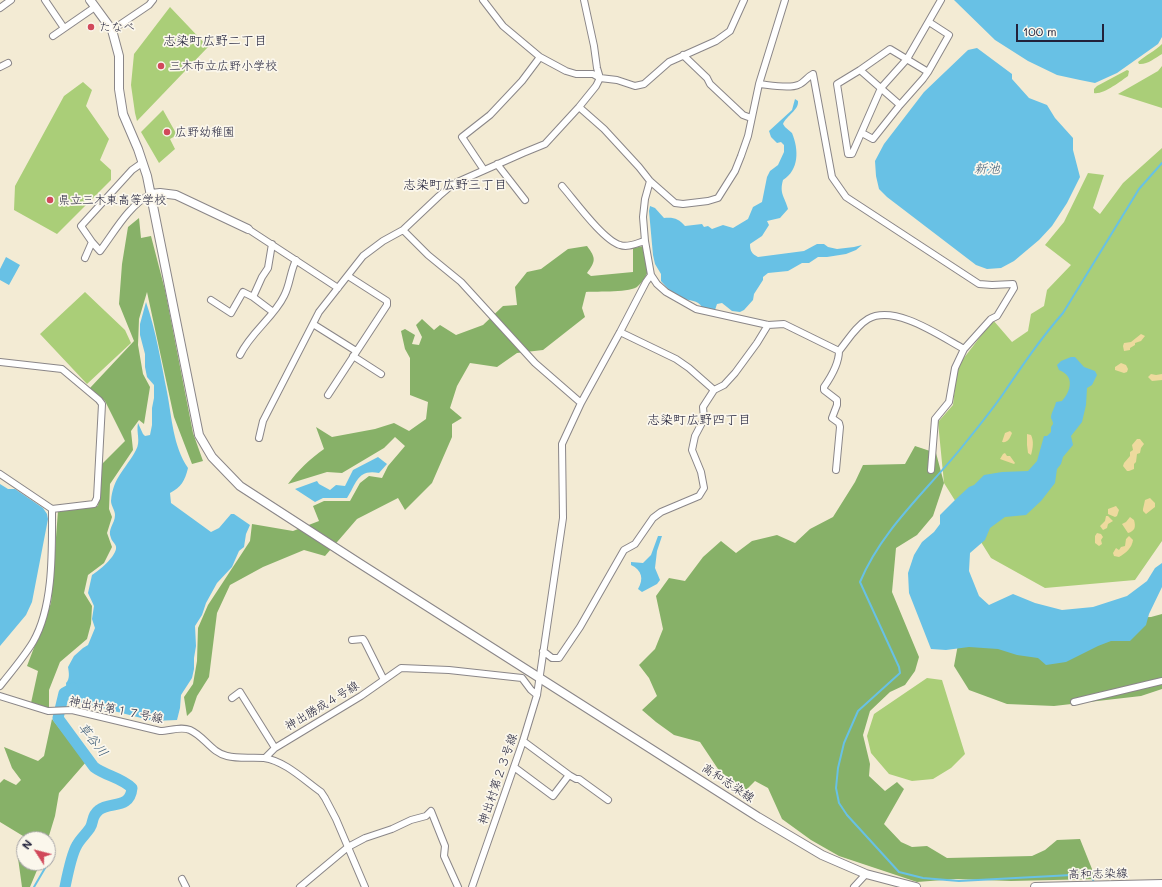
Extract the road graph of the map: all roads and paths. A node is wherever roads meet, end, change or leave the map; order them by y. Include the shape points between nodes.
1 (11, 0) edge
2 (44, 0) edge
3 (153, 0) edge
4 (483, 0) edge
5 (584, 0) edge
6 (744, 0) edge
7 (785, 0) edge
8 (941, 0) edge
9 (93, 3) edge
10 (0, 8) edge
11 (929, 22) junction
12 (64, 28) junction
13 (112, 30) junction
14 (53, 36) dead end
15 (683, 55) junction
16 (540, 57) junction
17 (907, 59) junction
18 (8, 64) dead end
19 (0, 67) edge
20 (860, 70) junction
21 (928, 72) junction
22 (600, 78) junction
23 (759, 84) junction
24 (881, 88) junction
25 (900, 105) junction
26 (579, 107) junction
27 (751, 118) junction
28 (862, 133) junction
29 (142, 163) junction
30 (498, 164) junction
31 (484, 170) junction
32 (650, 181) junction
33 (562, 186) dead end
34 (151, 194) junction
35 (525, 200) dead end
36 (248, 229) joint
37 (403, 230) junction
38 (644, 241) junction
39 (92, 242) junction
40 (272, 244) junction
41 (86, 258) dead end
42 (296, 260) junction
43 (651, 275) junction
44 (348, 276) junction
45 (338, 288) junction
46 (253, 297) junction
47 (211, 300) dead end
48 (273, 312) junction
49 (313, 324) junction
50 (768, 325) junction
51 (620, 332) junction
52 (964, 348) junction
53 (840, 351) junction
54 (355, 353) junction
55 (240, 355) dead end
56 (0, 362) edge
57 (381, 374) dead end
58 (714, 390) junction
59 (328, 395) dead end
60 (581, 402) junction
61 (259, 438) dead end
62 (836, 470) dead end
63 (931, 470) dead end
64 (0, 474) edge
65 (52, 509) junction
66 (352, 640) dead end
67 (543, 651) junction
68 (538, 677) junction
69 (384, 680) junction
70 (1162, 681) edge
71 (0, 686) edge
72 (537, 695) junction
73 (0, 696) edge
74 (232, 698) dead end
75 (1074, 702) dead end
76 (524, 741) junction
77 (275, 748) junction
78 (265, 758) junction
79 (514, 767) junction
80 (569, 775) junction
81 (608, 800) dead end
82 (348, 847) junction
83 (866, 874) junction
84 (182, 879) dead end
85 (1162, 884) edge
86 (186, 887) edge
87 (300, 887) edge
88 (365, 887) edge
89 (458, 887) edge
90 (472, 887) edge
91 (854, 887) edge
92 (916, 887) edge
93 (1035, 887) edge

1 - 10 street
2 - 12 street
3 - 13 street via 150,5
4 - 16 street via 503,26
5 - 22 street
6 - 15 street via 730,31 716,41
7 - 23 street
8 - 11 street
9 - 12 street
9 - 13 street
11 - 17 street
11 - 21 street via 950,35
12 - 14 street
13 - 29 street, 高和志染線 via 119,56 119,89 123,114
15 - 22 street via 669,62 644,84 635,86
15 - 27 street via 743,115
16 - 22 street via 566,71 593,74
16 - 31 street via 522,81 490,115 462,137
17 - 20 street via 890,49
17 - 21 street
17 - 24 street
18 - 19 street
20 - 24 street
20 - 28 street via 837,84 848,154 852,154
21 - 25 street
22 - 26 street
23 - 27 street
23 - 52 street via 794,86 813,74 832,177 846,197 979,284 1013,284 1014,288 998,316 991,319
24 - 25 street
24 - 28 street
25 - 28 street via 873,139
26 - 30 street via 545,144
26 - 32 street via 604,129
27 - 32 street via 748,136 735,171 718,198 675,203
29 - 34 street, 高和志染線
29 - 39 street via 132,170 81,226
30 - 31 street
30 - 35 street
31 - 37 street via 453,184
32 - 38 street via 645,199
33 - 38 street via 604,235 620,245 629,246
34 - 36 street via 176,195
34 - 39 street via 132,208 100,251
34 - 68 street, 高和志染線 via 199,435 212,457 240,486
36 - 40 street
37 - 44 street via 368,251
37 - 60 street via 461,282 535,364
38 - 43 street
39 - 41 street
40 - 42 street
40 - 46 street via 268,268
42 - 45 street
42 - 48 street via 284,296
43 - 50 street via 666,292 696,309
43 - 51 street, 神出村第２３号線
44 - 45 street
44 - 54 street via 388,301
45 - 49 street
46 - 47 street via 243,292 232,313
46 - 48 street
48 - 55 street via 246,343
49 - 54 street
49 - 61 street via 263,421
50 - 53 street via 784,324
50 - 58 street via 735,373
51 - 58 street via 676,358
51 - 60 street, 神出村第２３号線
52 - 53 street via 916,323 886,315 868,319 859,326
52 - 63 street via 954,368 949,402 936,420
53 - 62 street via 836,367 824,387 824,390 837,400 832,418 840,427
54 - 57 street
54 - 59 street
56 - 65 street via 62,369 102,404 97,498 94,504
58 - 67 street via 703,407 704,419 695,436 692,450 704,488 699,496 653,518 635,544 624,550 580,627 559,658 552,658
60 - 67 street, 神出村第２３号線 via 562,444 563,518
64 - 65 street
65 - 71 street via 52,556 48,600 33,643
66 - 69 street via 362,639 366,642
67 - 68 street, 神出村第２３号線
68 - 72 street, 神出村第２３号線
68 - 83 street, 高和志染線 via 758,817 822,855
69 - 72 street, 神出勝成４号線 via 400,668 449,670 522,678
69 - 77 street, 神出勝成４号線
70 - 75 street
72 - 76 street, 神出村第２３号線
73 - 78 street, 神出村第１７号線 via 48,711 72,710 160,731 181,728 190,730 226,756
74 - 77 street via 240,692
76 - 79 street, 神出村第２３号線
76 - 80 street
77 - 78 street, 神出勝成４号線
78 - 82 street, 神出村第１７号線 via 280,763 321,792
79 - 80 street via 553,796
79 - 90 street, 神出村第２３号線
80 - 81 street via 579,779
82 - 87 street
82 - 88 street, 神出村第１７号線
82 - 89 street via 365,838 426,816 431,811 446,846 444,856
83 - 91 street
83 - 92 street, 高和志染線
84 - 86 street
85 - 93 street, 高和志染線

